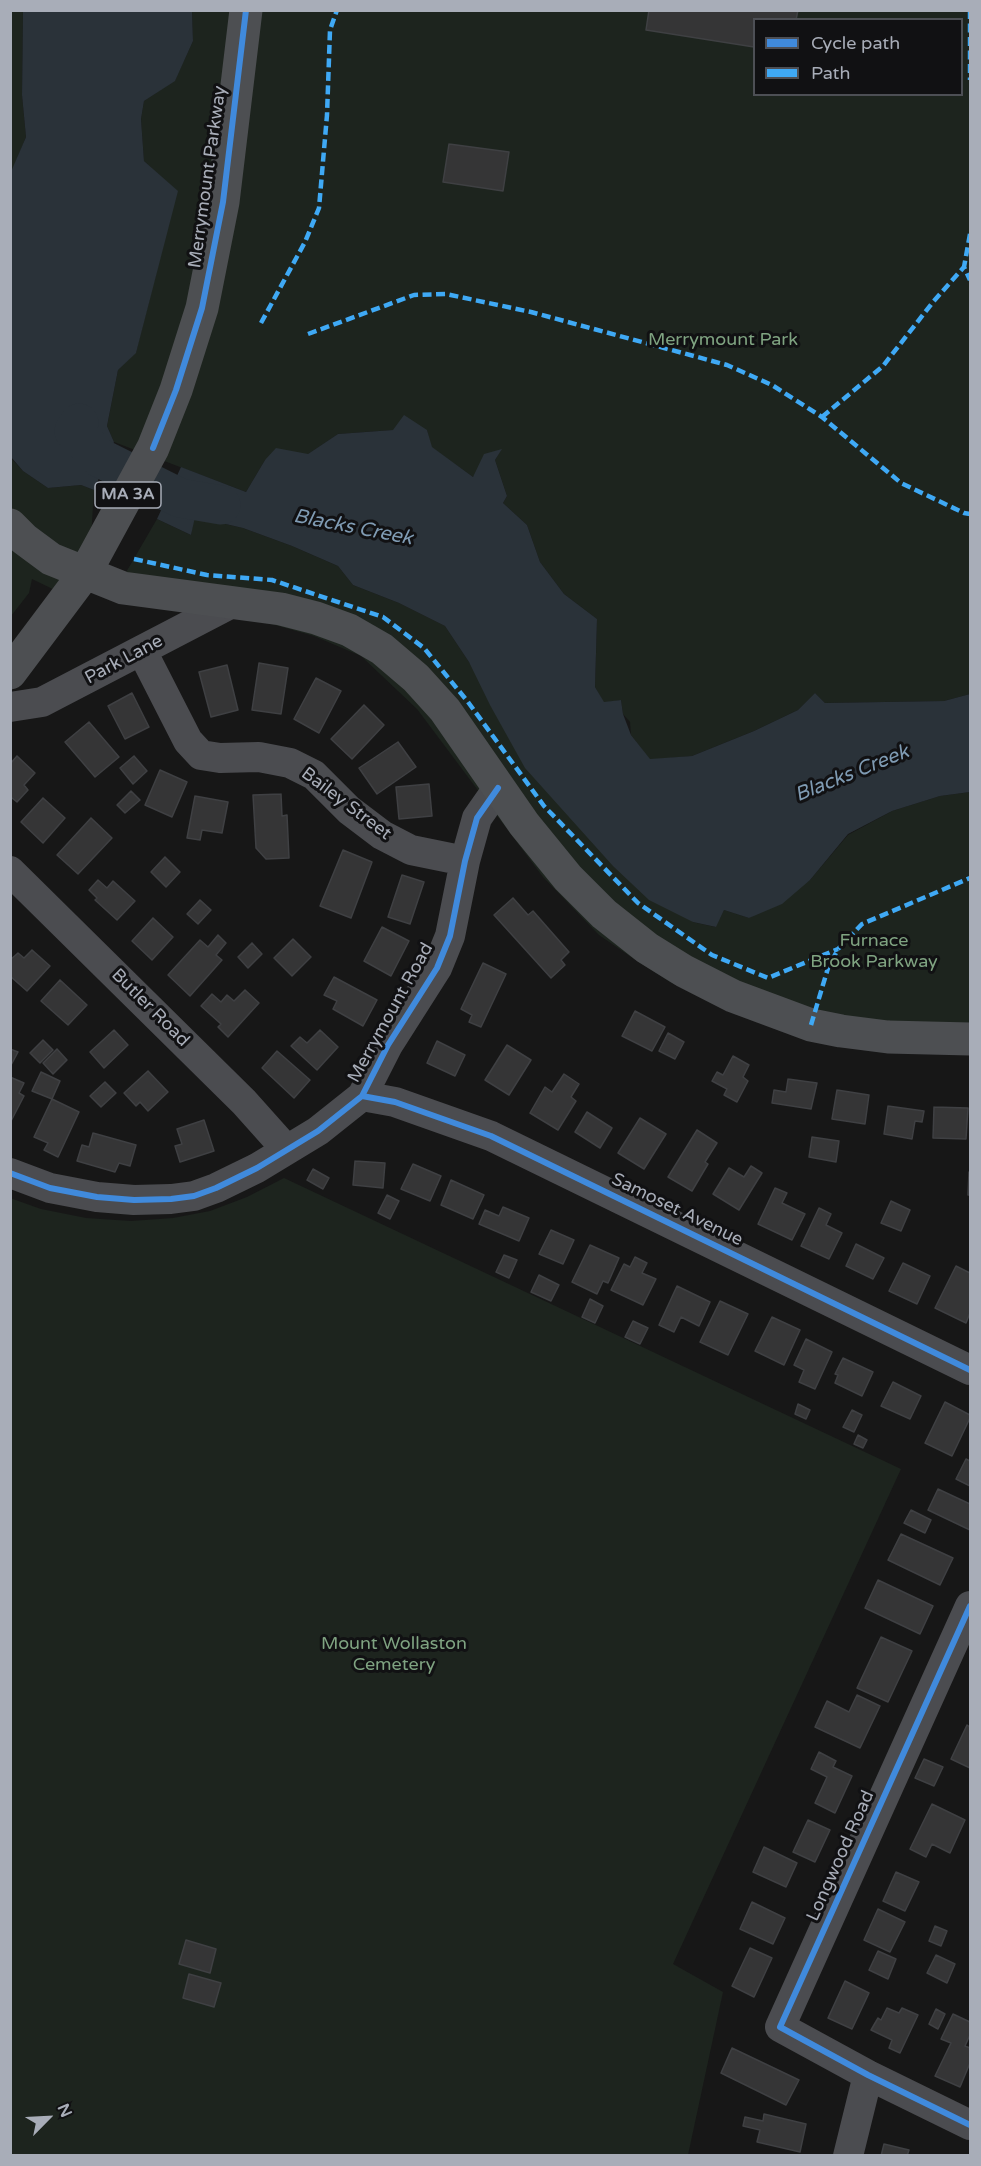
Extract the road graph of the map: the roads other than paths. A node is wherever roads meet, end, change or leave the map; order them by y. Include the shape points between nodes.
1 (246, 10) edge
2 (10, 525) edge
3 (85, 573) junction
4 (234, 602) junction
5 (142, 651) junction
6 (10, 673) edge
7 (10, 707) edge
8 (498, 788) junction
9 (465, 861) junction
10 (10, 871) edge
11 (970, 1039) edge
12 (362, 1096) junction
13 (286, 1149) junction
14 (10, 1173) edge
15 (970, 1370) edge
16 (970, 1606) edge
17 (868, 2075) junction
18 (970, 2125) edge
19 (848, 2156) edge

1 - 3 main road, Merrymount Parkway / MA 3A via 223,202 202,308 153,448
2 - 3 main road via 51,560
3 - 4 main road via 123,588
3 - 6 main road, MA 3A
4 - 5 street, Park Lane
4 - 8 main road via 316,618 382,649 446,710
5 - 7 street, Park Lane via 42,702
5 - 9 street, Bailey Street via 188,741 201,755 259,756 290,763 314,775 381,835 411,850
8 - 9 street, Merrymount Road via 477,818
8 - 11 main road via 568,878 604,914 684,971 733,996 811,1025 888,1037
9 - 12 street, Merrymount Road via 450,936 437,968 388,1045
10 - 13 street, Butler Road via 244,1102
12 - 13 street, Merrymount Road via 318,1131
12 - 15 street, Samoset Avenue via 395,1102 491,1136
13 - 14 street, Merrymount Road via 216,1188 171,1199 97,1197 51,1188
16 - 17 street, Longwood Road via 780,2027
17 - 18 street
17 - 19 street

